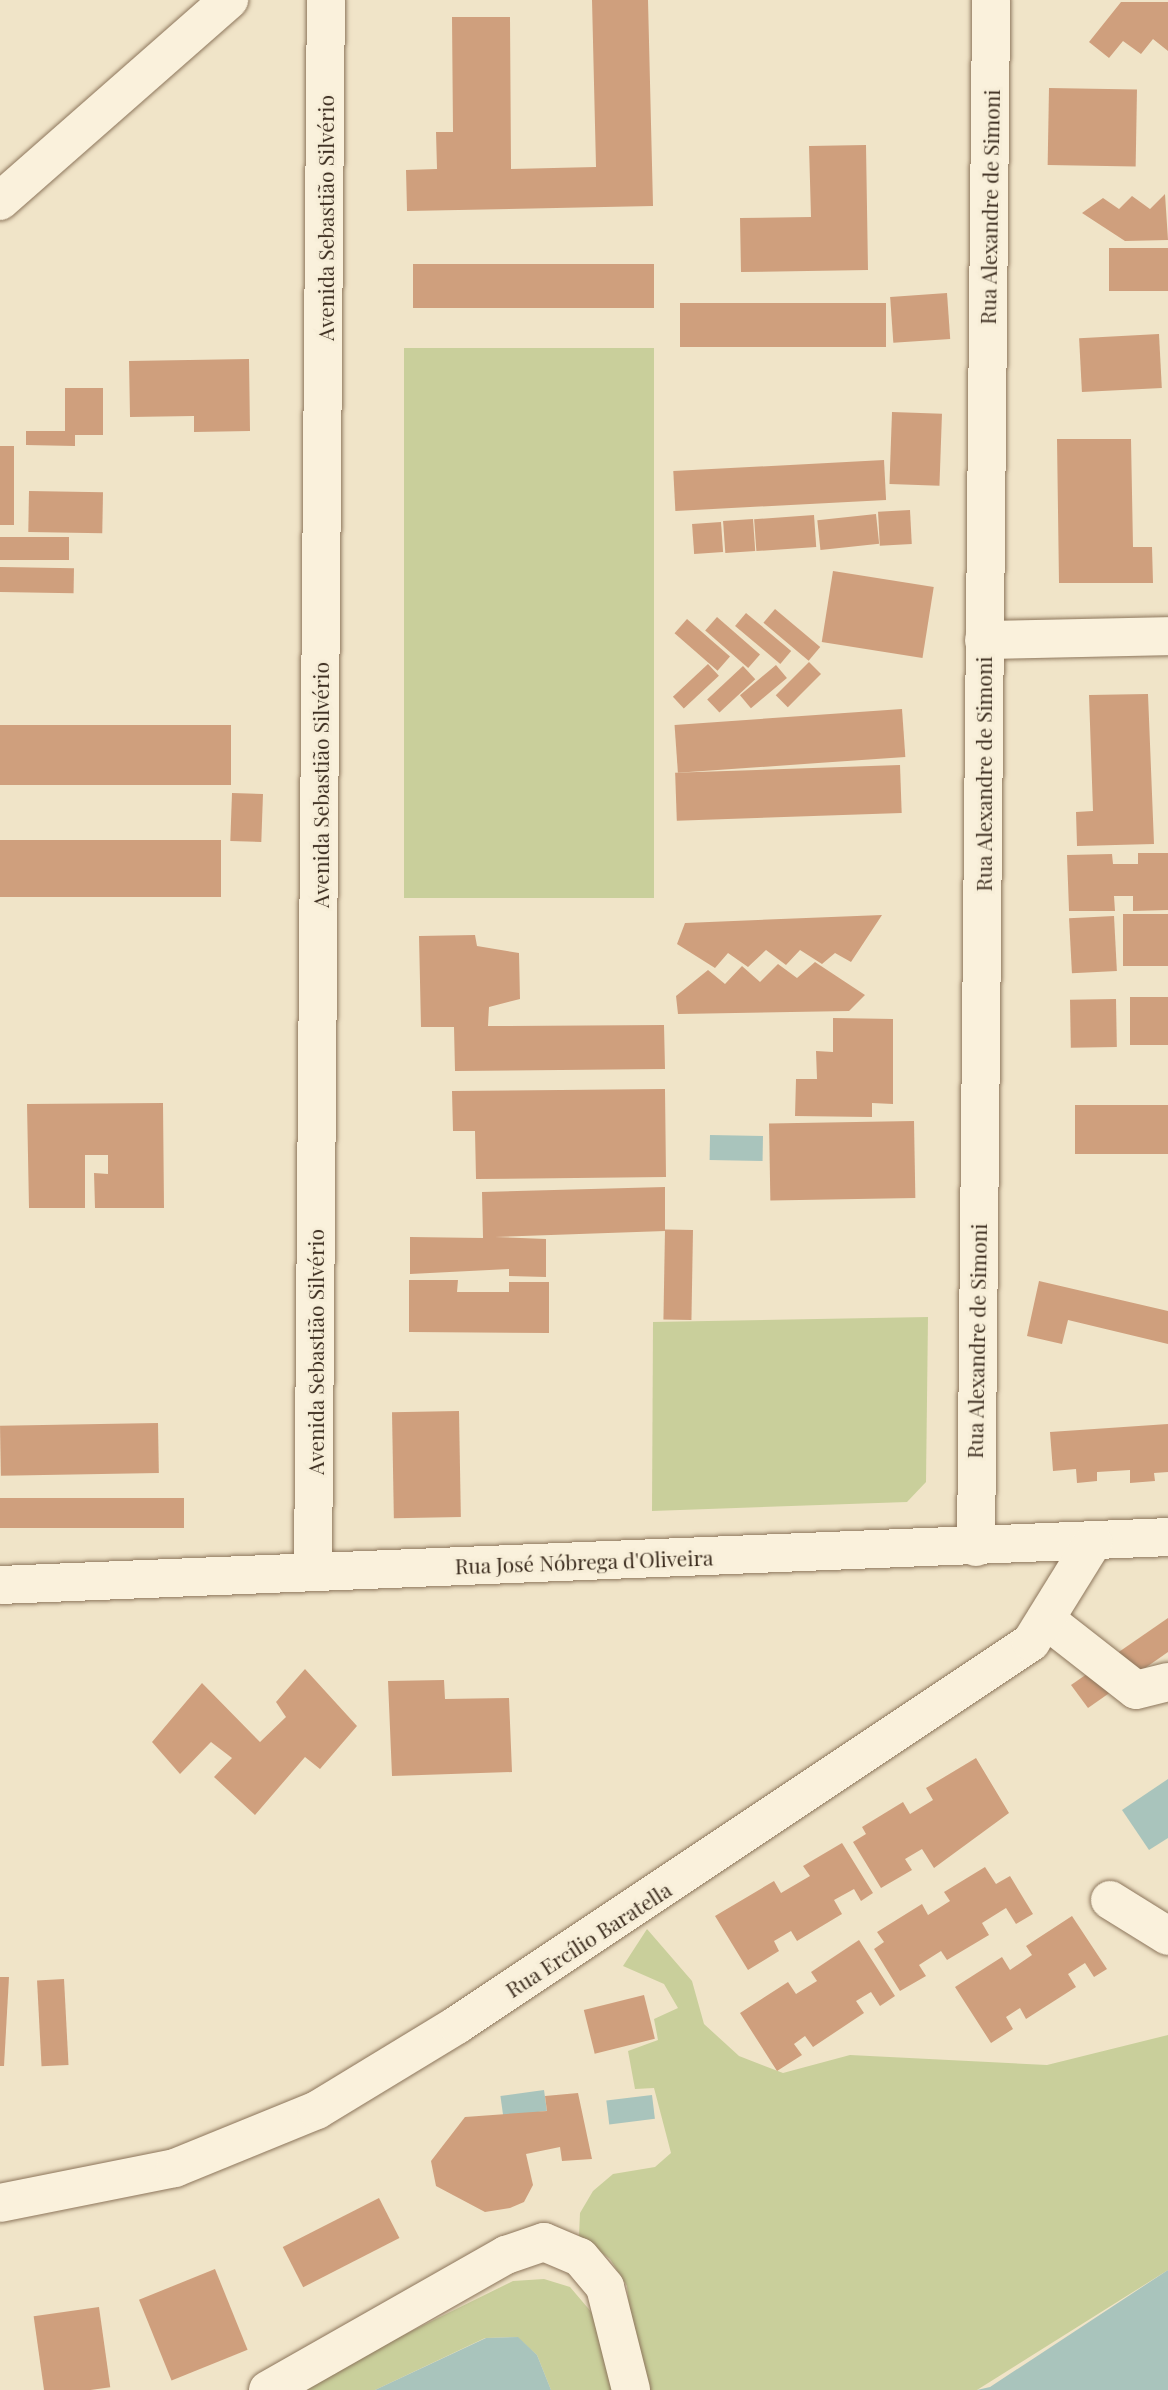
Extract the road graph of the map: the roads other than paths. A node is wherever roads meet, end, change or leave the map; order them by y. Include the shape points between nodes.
1 (229, 0) edge
2 (326, 0) edge
3 (992, 0) edge
4 (0, 201) edge
5 (1168, 636) edge
6 (984, 640) junction
7 (1168, 1537) edge
8 (1093, 1542) junction
9 (976, 1547) junction
10 (313, 1571) junction
11 (0, 1584) edge
12 (1049, 1622) junction
13 (1168, 1682) edge
14 (1110, 1900) dead end
15 (1168, 1936) edge
16 (0, 2203) edge
17 (268, 2390) edge
18 (631, 2390) edge

1 - 4 street
2 - 10 street, Avenida Sebastião Silvério
3 - 6 street, Rua Alexandre de Simoni
5 - 6 street
6 - 9 street, Rua Alexandre de Simoni
7 - 8 street, Rua José Nóbrega d'Oliveira
8 - 9 street, Rua José Nóbrega d'Oliveira
8 - 12 street, Rua Ercílio Baratella
9 - 10 street, Rua José Nóbrega d'Oliveira
10 - 11 street, Rua José Nóbrega d'Oliveira
12 - 13 street via 1136,1690
12 - 16 street, Rua Ercílio Baratella via 934,1712 317,2110 175,2168
14 - 15 street
17 - 18 street via 506,2255 544,2242 580,2257 605,2287

